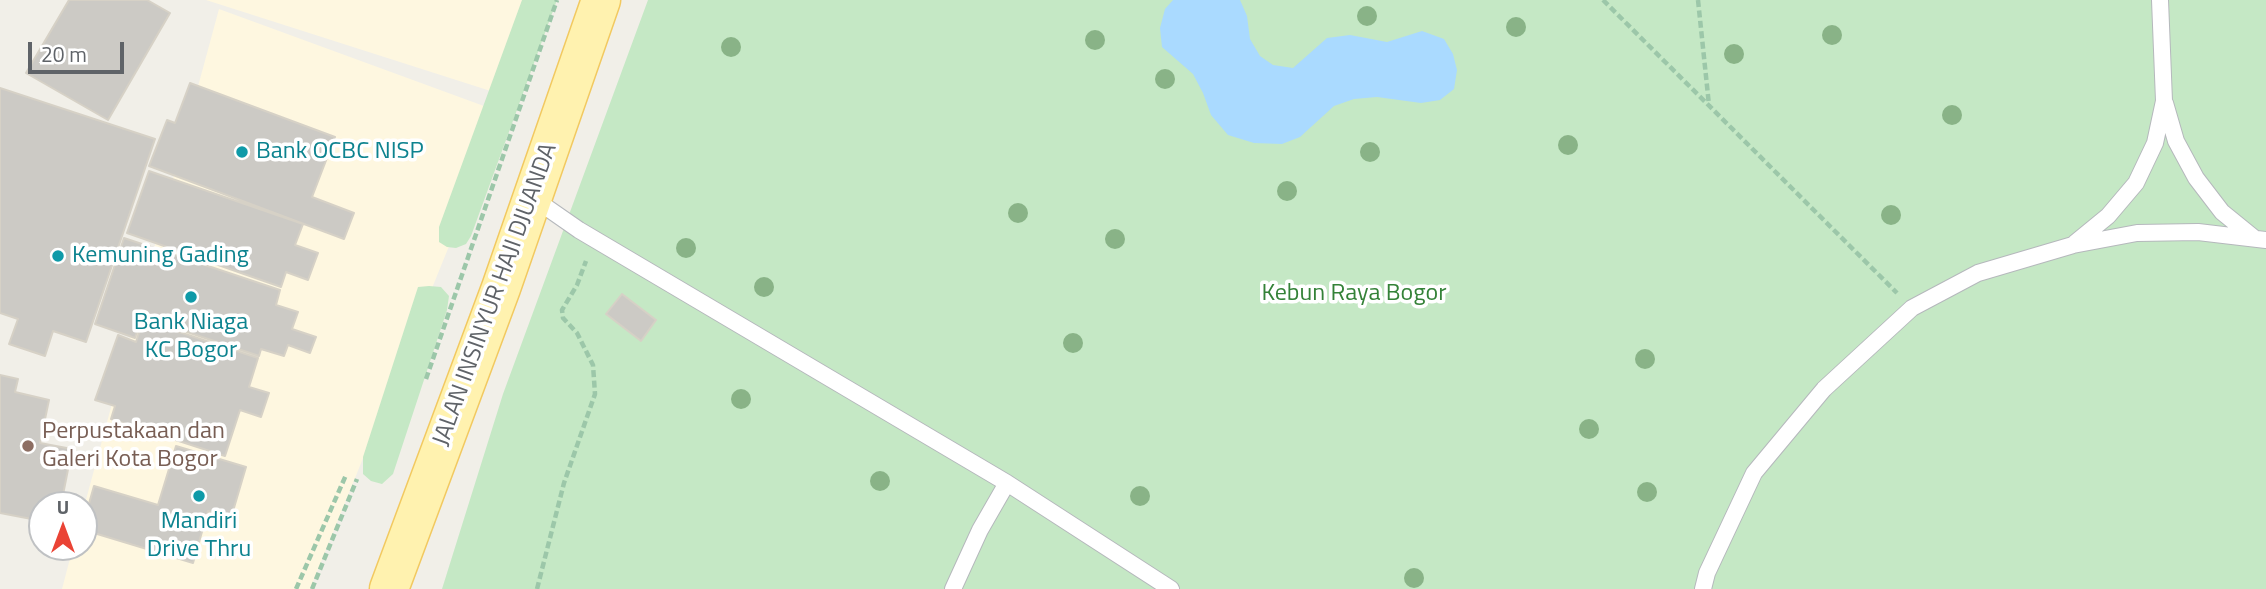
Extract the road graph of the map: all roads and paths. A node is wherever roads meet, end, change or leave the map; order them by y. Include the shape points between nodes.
1 (557, 0) edge
2 (601, 0) edge
3 (1603, 0) edge
4 (1698, 0) edge
5 (2160, 0) edge
6 (2164, 101) junction
7 (1709, 105) junction
8 (533, 198) junction
9 (591, 236) junction
10 (2260, 239) edge
11 (2073, 245) junction
12 (1912, 308) junction
13 (423, 388) dead end
14 (346, 475) dead end
15 (357, 479) dead end
16 (1007, 483) junction
17 (296, 589) edge
18 (312, 589) edge
19 (389, 589) edge
20 (537, 589) edge
21 (953, 589) edge
22 (1171, 589) edge
23 (1703, 589) edge

1 - 13 path
2 - 8 main road, JALAN INSINYUR HAJI DJUANDA
3 - 7 path
4 - 7 path
5 - 6 lane
6 - 10 lane via 2176,141 2196,178 2222,212
6 - 11 lane via 2155,144 2136,183 2108,216
7 - 12 path
8 - 9 lane
8 - 19 main road, JALAN INSINYUR HAJI DJUANDA
9 - 16 lane
9 - 20 path via 586,264 562,310 593,365 595,394 564,483
10 - 11 lane via 2198,232 2137,233
11 - 12 lane via 1978,273
12 - 23 lane via 1824,389 1754,473
14 - 17 path
15 - 18 path
16 - 21 lane
16 - 22 lane

